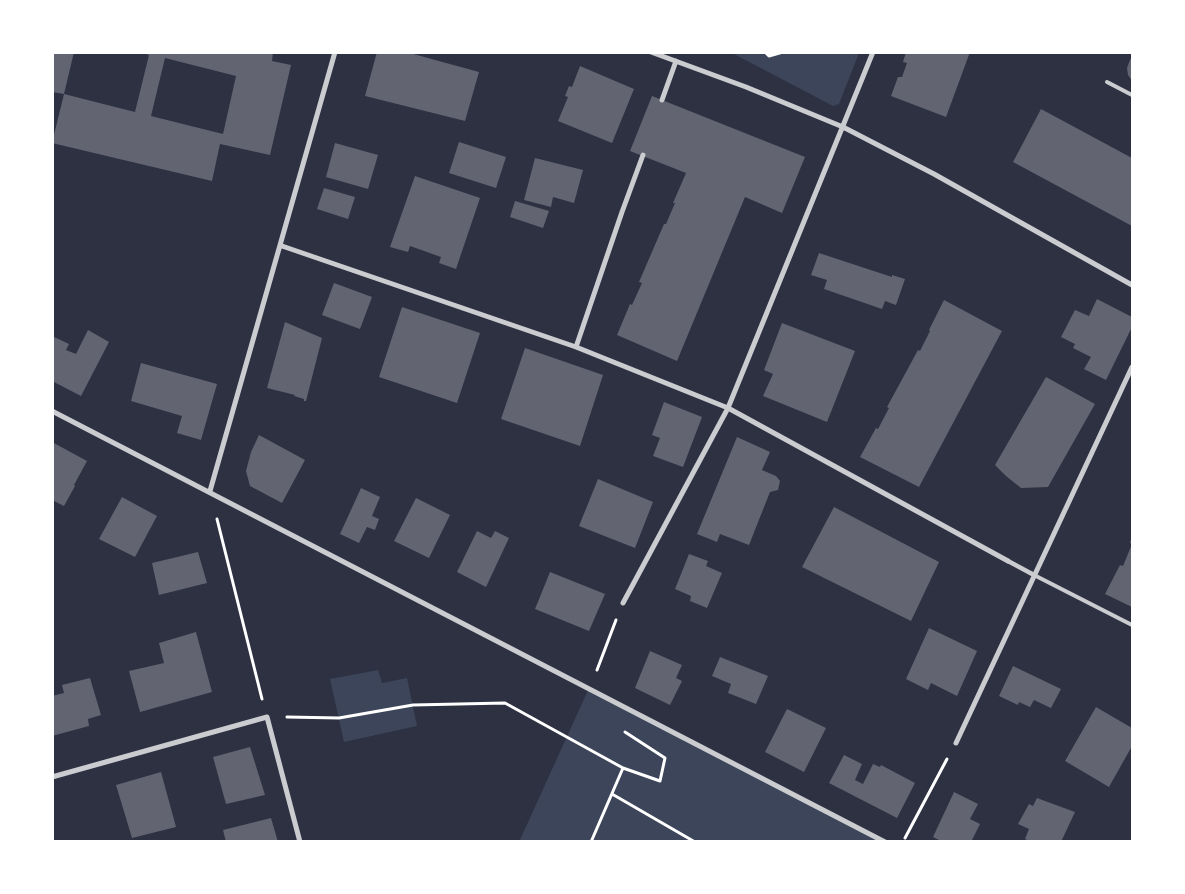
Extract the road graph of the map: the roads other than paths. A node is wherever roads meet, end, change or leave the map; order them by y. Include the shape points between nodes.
1 (336, 52) edge
2 (650, 52) edge
3 (873, 52) edge
4 (676, 60) junction
5 (1107, 82) dead end
6 (1132, 95) edge
7 (662, 100) dead end
8 (843, 127) junction
9 (643, 155) dead end
10 (282, 246) junction
11 (1132, 285) edge
12 (576, 346) junction
13 (1132, 367) edge
14 (728, 408) junction
15 (52, 411) edge
16 (210, 491) junction
17 (1008, 561) joint
18 (1034, 575) junction
19 (623, 603) road end
20 (1132, 625) edge
21 (956, 743) road end
22 (52, 777) edge
23 (300, 842) edge
24 (885, 842) edge

1 - 10 street
2 - 4 street
3 - 8 street
4 - 7 street
4 - 8 street
5 - 6 lane
8 - 11 street
8 - 14 street
9 - 12 street
10 - 12 street
10 - 16 street
12 - 14 street
13 - 18 street
14 - 17 street
14 - 19 street
15 - 16 street
16 - 24 street
17 - 18 street
18 - 20 lane
18 - 21 street
22 - 23 street via 267,717

